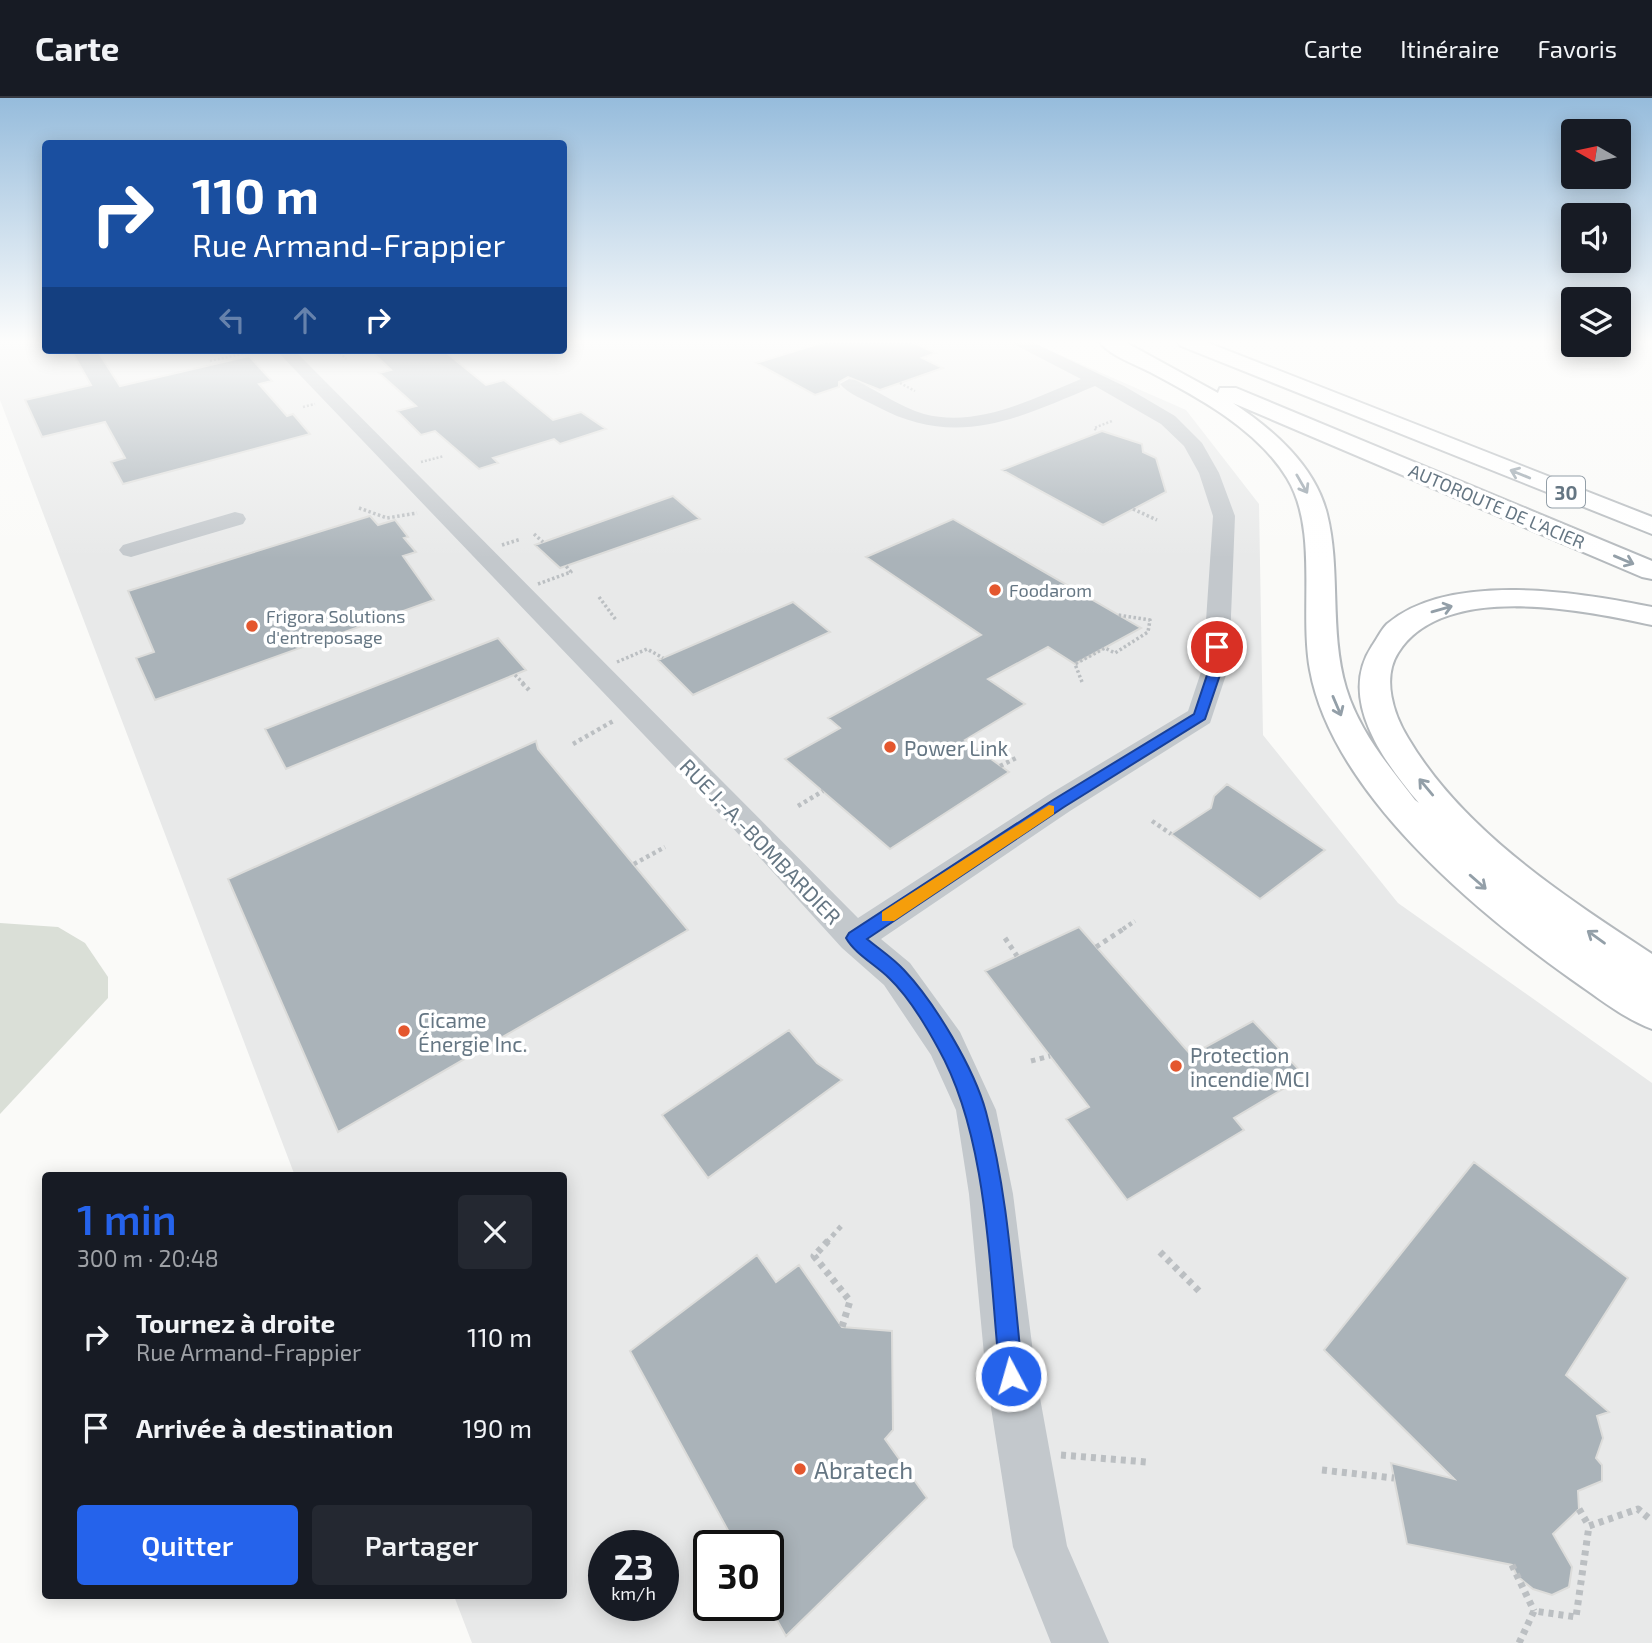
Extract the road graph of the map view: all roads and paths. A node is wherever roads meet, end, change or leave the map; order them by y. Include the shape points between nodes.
1 (346, 414) edge
2 (911, 414) edge
3 (1006, 414) edge
4 (1158, 414) edge
5 (1231, 414) edge
6 (1281, 414) edge
7 (1370, 414) edge
8 (1112, 421) dead end
9 (1096, 430) dead end
10 (359, 508) dead end
11 (1133, 509) dead end
12 (235, 519) dead end
13 (395, 520) dead end
14 (1157, 520) dead end
15 (1652, 526) edge
16 (534, 534) dead end
17 (543, 542) dead end
18 (131, 550) dead end
19 (566, 566) dead end
20 (1652, 571) edge
21 (518, 591) junction
22 (599, 597) dead end
23 (1141, 611) dead end
24 (1118, 615) dead end
25 (1652, 616) edge
26 (1140, 618) junction
27 (616, 620) dead end
28 (663, 658) dead end
29 (595, 671) junction
30 (515, 675) dead end
31 (1082, 682) dead end
32 (529, 690) dead end
33 (634, 710) junction
34 (573, 744) dead end
35 (1018, 757) dead end
36 (1000, 765) dead end
37 (823, 791) dead end
38 (798, 806) dead end
39 (1152, 821) dead end
40 (1171, 834) dead end
41 (665, 847) dead end
42 (634, 864) dead end
43 (1135, 921) dead end
44 (855, 938) junction
45 (1005, 938) dead end
46 (1096, 947) dead end
47 (1017, 956) dead end
48 (1652, 976) edge
49 (1652, 1010) edge
50 (1050, 1056) dead end
51 (1031, 1061) dead end
52 (843, 1223) dead end
53 (1160, 1252) dead end
54 (1200, 1292) dead end
55 (842, 1327) dead end
56 (1024, 1451) junction
57 (1147, 1462) dead end
58 (1322, 1470) dead end
59 (1394, 1478) dead end
60 (1579, 1510) dead end
61 (1652, 1521) edge
62 (1589, 1526) junction
63 (1512, 1565) dead end
64 (1534, 1612) junction
65 (1080, 1643) edge
66 (1520, 1643) edge

1 - 21 street, RUE J.-A.-BOMBARDIER
2 - 3 street via 964,424
4 - 44 street via 1192,443 1209,473 1224,516 1216,666 1200,716
5 -> 49 highway via 1277,451 1302,483 1315,519 1321,647 1328,683 1344,724 1393,795 1447,853 1507,906
6 -> 20 highway, AUTOROUTE DE L'ACIER / 30
15 -> 7 highway, AUTOROUTE DE L'ACIER / 30
8 - 9 path
10 - 13 path via 370,516
11 - 14 path
12 - 18 street
16 - 17 path
19 - 21 path via 572,572
21 - 29 street, RUE J.-A.-BOMBARDIER
22 - 27 path
23 - 26 path
24 - 26 path
48 -> 25 highway via 1529,888 1458,822 1396,747 1380,715 1374,687 1381,652 1394,634 1446,607 1498,598 1537,598
26 - 31 path via 1150,620 1148,632 1115,653 1105,648 1075,664
28 - 29 path via 647,649
29 - 33 street, RUE J.-A.-BOMBARDIER
30 - 32 path
33 - 34 path
33 - 44 street, RUE J.-A.-BOMBARDIER
35 - 36 path
37 - 38 path
39 - 40 path
41 - 42 path
43 - 46 path
44 - 56 street, RUE J.-A.-BOMBARDIER via 897,974 923,1009 946,1044 976,1110
45 - 47 path
50 - 51 path
52 - 55 path via 814,1256 850,1301
53 - 54 path
56 - 57 path
56 - 65 street, RUE J.-A.-BOMBARDIER via 1040,1547
58 - 59 path
60 - 62 path
61 - 62 path via 1638,1509
62 - 64 path via 1576,1617
63 - 64 path
64 - 66 path

